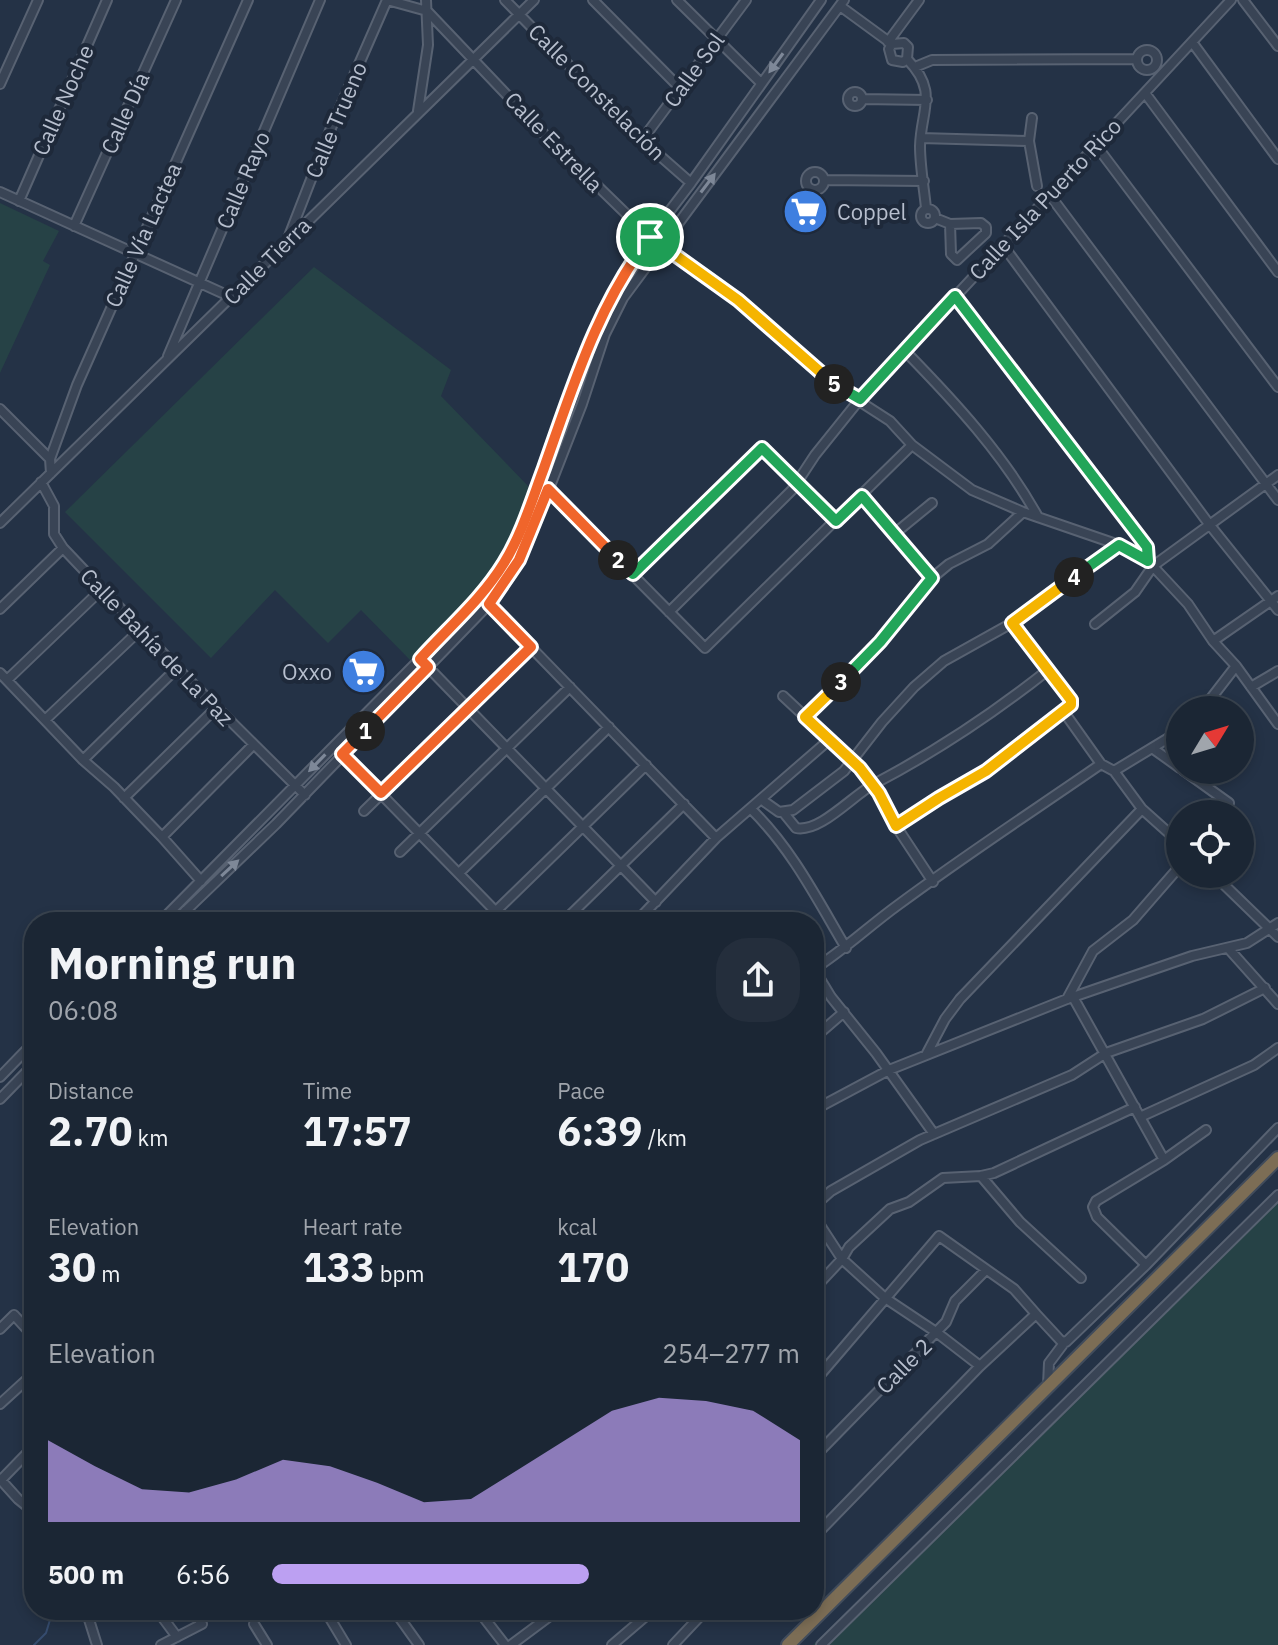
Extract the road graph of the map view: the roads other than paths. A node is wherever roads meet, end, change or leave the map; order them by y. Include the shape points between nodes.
1 (38, 0) edge
2 (107, 0) edge
3 (176, 0) edge
4 (248, 0) edge
5 (320, 0) edge
6 (387, 0) edge
7 (426, 0) edge
8 (505, 0) edge
9 (534, 0) edge
10 (593, 0) edge
11 (677, 0) edge
12 (746, 0) edge
13 (821, 0) edge
14 (919, 0) edge
15 (1231, 0) edge
16 (1243, 0) edge
17 (842, 3) edge
18 (427, 11) junction
19 (519, 15) junction
20 (717, 39) junction
21 (1192, 42) junction
22 (890, 43) junction
23 (1278, 46) edge
24 (474, 58) junction
25 (907, 59) junction
26 (1137, 59) dead end
27 (915, 67) junction
28 (761, 83) junction
29 (0, 84) edge
30 (681, 89) junction
31 (1145, 93) junction
32 (862, 99) dead end
33 (927, 100) junction
34 (418, 112) junction
35 (1032, 118) dead end
36 (921, 138) junction
37 (642, 140) junction
38 (1029, 141) junction
39 (1095, 144) junction
40 (1278, 159) edge
41 (824, 180) dead end
42 (924, 181) junction
43 (691, 183) junction
44 (1037, 186) dead end
45 (0, 192) edge
46 (1049, 194) junction
47 (19, 201) junction
48 (950, 224) junction
49 (74, 226) junction
50 (650, 237) junction
51 (288, 241) junction
52 (1002, 244) junction
53 (661, 246) junction
54 (134, 254) junction
55 (1278, 272) edge
56 (200, 283) junction
57 (955, 296) junction
58 (231, 297) junction
59 (905, 351) junction
60 (167, 361) junction
61 (1278, 387) edge
62 (860, 399) junction
63 (0, 409) edge
64 (912, 445) junction
65 (50, 459) junction
66 (51, 473) junction
67 (1278, 475) edge
68 (796, 481) junction
69 (41, 482) junction
70 (1265, 484) junction
71 (548, 489) junction
72 (862, 496) junction
73 (1278, 500) edge
74 (932, 503) dead end
75 (0, 504) edge
76 (1023, 512) junction
77 (9, 514) junction
78 (1038, 517) junction
79 (836, 521) junction
80 (0, 523) edge
81 (1209, 524) junction
82 (894, 534) junction
83 (1119, 545) junction
84 (63, 548) junction
85 (1150, 564) junction
86 (633, 574) junction
87 (932, 578) junction
88 (101, 590) junction
89 (1274, 598) edge
90 (489, 604) junction
91 (0, 609) edge
92 (1278, 610) edge
93 (669, 612) junction
94 (1012, 623) junction
95 (1095, 624) dead end
96 (140, 630) junction
97 (1213, 641) junction
98 (531, 647) junction
99 (420, 659) junction
100 (1236, 666) junction
101 (428, 667) junction
102 (177, 668) junction
103 (1048, 670) junction
104 (1278, 671) edge
105 (4, 677) edge
106 (570, 687) junction
107 (1251, 687) junction
108 (783, 696) dead end
109 (1213, 696) edge
110 (216, 708) junction
111 (468, 708) junction
112 (1064, 712) junction
113 (805, 717) junction
114 (45, 720) junction
115 (1278, 724) edge
116 (609, 727) junction
117 (829, 740) junction
118 (1166, 740) edge
119 (253, 745) junction
120 (507, 748) junction
121 (1152, 748) junction
122 (342, 754) junction
123 (1166, 758) edge
124 (83, 760) junction
125 (853, 761) junction
126 (1101, 764) junction
127 (646, 765) junction
128 (1114, 771) junction
129 (1202, 784) edge
130 (871, 785) junction
131 (295, 786) junction
132 (546, 788) junction
133 (381, 793) junction
134 (305, 795) junction
135 (124, 798) junction
136 (762, 800) junction
137 (1225, 800) edge
138 (684, 804) junction
139 (751, 809) junction
140 (1142, 809) junction
141 (364, 811) dead end
142 (783, 812) junction
143 (583, 826) junction
144 (896, 826) junction
145 (1166, 830) edge
146 (420, 833) junction
147 (162, 837) junction
148 (716, 838) junction
149 (400, 852) dead end
150 (621, 865) junction
151 (459, 873) junction
152 (201, 881) junction
153 (933, 882) junction
154 (1166, 882) edge
155 (1229, 888) edge
156 (656, 902) junction
157 (185, 911) edge
158 (496, 911) joint
159 (170, 912) edge
160 (573, 912) edge
161 (646, 912) edge
162 (1276, 930) edge
163 (846, 948) junction
164 (1228, 948) junction
165 (824, 962) edge
166 (824, 983) edge
167 (1265, 988) junction
168 (1070, 998) junction
169 (1278, 1004) edge
170 (844, 1012) junction
171 (824, 1029) edge
172 (1278, 1048) edge
173 (24, 1052) edge
174 (1106, 1053) junction
175 (926, 1056) junction
176 (889, 1070) junction
177 (24, 1074) edge
178 (0, 1077) edge
179 (0, 1099) edge
180 (824, 1105) edge
181 (1135, 1107) junction
182 (1140, 1117) junction
183 (1278, 1128) edge
184 (1206, 1130) dead end
185 (934, 1134) junction
186 (1278, 1158) edge
187 (1164, 1160) junction
188 (981, 1176) junction
189 (1278, 1195) edge
190 (824, 1197) edge
191 (824, 1231) edge
192 (842, 1259) junction
193 (1146, 1265) junction
194 (986, 1270) junction
195 (824, 1278) edge
196 (1081, 1278) dead end
197 (885, 1298) junction
198 (1036, 1314) junction
199 (24, 1326) edge
200 (0, 1329) edge
201 (936, 1332) junction
202 (1064, 1343) junction
203 (980, 1366) junction
204 (824, 1370) edge
205 (24, 1382) edge
206 (1049, 1386) junction
207 (0, 1404) edge
208 (824, 1447) edge
209 (24, 1456) edge
210 (1, 1479) edge
211 (24, 1504) edge
212 (824, 1527) edge
213 (824, 1609) edge
214 (89, 1620) edge
215 (164, 1620) edge
216 (199, 1620) edge
217 (331, 1620) edge
218 (401, 1620) edge
219 (487, 1620) edge
220 (544, 1620) edge
221 (641, 1620) edge
222 (697, 1620) edge
223 (813, 1620) edge
224 (254, 1624) dead end
225 (177, 1637) junction
226 (97, 1645) edge
227 (161, 1645) edge
228 (267, 1645) edge
229 (346, 1645) edge
230 (419, 1645) edge
231 (508, 1645) edge
232 (612, 1645) edge
233 (673, 1645) edge
234 (788, 1645) edge
235 (821, 1645) edge

1 - 29 street
2 - 47 street, Calle Noche
3 - 49 street, Calle Día
4 - 54 street, Calle Vía Lactea
5 - 56 street, Calle Rayo
6 - 18 street, Calle Estrella
6 - 51 street, Calle Trueno
7 - 18 street
8 - 19 street, Calle Constelación
9 - 19 street, Calle Tierra
10 - 30 street
11 - 20 street
12 - 20 street, Calle Sol
13 -> 28 street
14 - 22 street
15 - 21 street, Calle Isla Puerto Rico
16 - 23 street
17 - 22 street
53 -> 17 street
18 - 24 street, Calle Estrella
18 - 34 street via 428,45
19 - 24 street, Calle Tierra
19 - 37 street, Calle Constelación
20 - 28 street
20 - 30 street, Calle Sol
21 - 31 street, Calle Isla Puerto Rico
21 - 40 street
22 - 25 street via 904,43
22 - 25 street via 892,60
24 - 34 street, Calle Tierra
24 - 50 street, Calle Estrella
25 - 27 street
26 - 27 street via 932,60
27 - 33 street
28 - 43 street
30 - 37 street, Calle Sol
31 - 39 street, Calle Isla Puerto Rico
31 - 55 street
32 - 33 street
33 - 36 street
34 - 51 street, Calle Tierra
35 - 38 street
36 - 38 street
36 - 42 street
37 - 43 street, Calle Constelación
38 - 44 street
39 - 46 street, Calle Isla Puerto Rico
39 - 61 street
41 - 42 street
42 - 48 street via 926,208
43 - 50 street
45 - 47 street
46 - 52 street, Calle Isla Puerto Rico
46 - 70 street
47 - 49 street
48 - 48 street via 981,223 986,230 957,260 951,254
49 - 54 street
50 - 53 street, Calle Estrella
50 - 99 street via 603,311 525,522 504,563
51 - 58 street, Calle Tierra
52 - 57 street, Calle Isla Puerto Rico
52 - 81 street
53 - 62 street, Calle Estrella via 738,300 828,381
53 - 71 street via 613,316
54 - 56 street
54 - 65 street, Calle Vía Lactea
56 - 58 street
56 - 60 street, Calle Rayo
57 - 59 street, Calle Isla Puerto Rico
57 - 85 street via 1145,541
58 - 60 street, Calle Tierra
59 - 62 street, Calle Isla Puerto Rico
59 - 78 street via 983,438 1022,487
60 - 66 street, Calle Tierra
62 - 64 street, Calle Estrella
62 - 68 street, Calle Isla Puerto Rico
63 - 65 street
64 - 72 street
64 - 76 street, Calle Estrella via 972,490
65 - 66 street, Calle Vía Lactea
66 - 69 street, Calle Tierra
67 - 70 street
68 - 79 street
68 - 86 street via 762,448
68 - 93 street, Calle Isla Puerto Rico
69 - 77 street, Calle Tierra
69 - 84 street, Calle Bahía de La Paz via 54,506 54,534
70 - 73 street
70 - 81 street
71 - 86 street
71 - 90 street via 519,560
72 - 79 street
72 - 82 street
74 - 82 street
75 - 77 street
76 - 78 street, Calle Estrella
76 - 87 street via 988,544
77 - 80 street, Calle Tierra
78 - 83 street, Calle Estrella
79 - 93 street via 705,648
81 - 85 street
81 - 89 street
82 - 87 street
83 - 85 street, Calle Estrella
83 - 94 street
84 - 88 street, Calle Bahía de La Paz
84 - 91 street
85 - 95 street via 1135,592
85 - 97 street, Calle Estrella via 1188,604
86 - 93 street
87 - 113 street via 880,642
88 - 96 street, Calle Bahía de La Paz
88 - 105 street
89 - 92 street
89 - 97 street
90 - 98 street
90 - 101 street
94 - 103 street
94 - 125 street via 944,661 914,687
96 - 102 street, Calle Bahía de La Paz
96 - 114 street
97 - 100 street, Calle Estrella
98 - 106 street
98 - 111 street
99 - 101 street
99 -> 131 street
100 - 107 street, Calle Estrella
100 - 109 street
101 - 111 street
101 - 122 street
102 - 110 street, Calle Bahía de La Paz
102 - 124 street
103 - 112 street via 1072,703
103 - 130 street via 895,775
104 - 107 street
105 - 114 street
106 - 116 street
106 - 120 street
107 - 115 street, Calle Estrella
108 - 113 street
110 - 119 street, Calle Bahía de La Paz
110 - 135 street
111 - 120 street
111 - 133 street
112 - 126 street
112 - 144 street via 986,771
113 - 117 street
114 - 124 street
116 - 127 street
116 - 132 street
117 - 125 street
117 - 136 street
118 - 121 street
119 - 131 street, Calle Bahía de La Paz
119 - 147 street
120 - 132 street
120 - 146 street
121 - 123 street
121 - 128 street
122 - 133 street
122 - 134 street
124 - 135 street
125 - 130 street
125 - 142 street via 793,810
126 - 128 street
126 - 153 street
127 - 138 street
127 - 143 street
128 - 140 street
129 - 137 street
130 - 142 street via 809,829 796,828
130 - 144 street
131 - 134 street, Calle Bahía de La Paz
131 - 152 street
132 - 143 street
132 - 151 street
133 - 141 street
133 - 146 street
157 -> 134 street
135 - 147 street
136 - 139 street
136 - 142 street
138 - 148 street
138 - 150 street
139 - 148 street
139 - 163 street via 791,855
140 - 145 street
140 - 175 street via 960,999
143 - 150 street
143 - 158 street
144 - 153 street
146 - 149 street
146 - 151 street
147 - 152 street
148 - 156 street
150 - 156 street
150 - 160 street
151 - 158 street
152 - 159 street
153 - 163 street
154 - 168 street via 1133,920 1093,951
155 - 162 street
156 - 161 street
162 - 164 street
163 - 165 street
164 - 167 street
164 - 168 street
166 - 170 street
167 - 169 street
167 - 174 street via 1203,1019
168 - 174 street
168 - 175 street
170 - 171 street
170 - 176 street
172 - 182 street via 1254,1065
173 - 178 street
174 - 181 street
174 - 185 street via 1072,1075
175 - 176 street
176 - 180 street
176 - 185 street
177 - 179 street
181 - 182 street
181 - 188 street
182 - 187 street
183 - 193 street
184 - 187 street
185 - 190 street
186 - 206 highway
187 - 193 street via 1093,1207
188 - 192 street via 934,1181 909,1202 890,1209
188 - 196 street via 1020,1222
189 - 235 street
191 - 192 street
192 - 195 street
192 - 197 street
193 - 202 street
194 - 197 street via 939,1236
194 - 198 street via 1014,1289
194 - 201 street, Calle 2 via 955,1301
197 - 201 street
197 - 204 street
198 - 202 street
198 - 203 street
199 - 200 street via 14,1315
201 - 203 street
201 - 208 street, Calle 2
202 - 206 street via 1049,1363
203 - 212 street
205 - 207 street
206 - 213 highway
209 - 210 street
210 - 211 street
214 - 226 street
215 - 225 street
216 - 225 street via 202,1624
217 - 229 street
218 - 230 street
219 - 231 street
220 - 231 street
221 - 232 street
222 - 233 street
223 - 234 highway
224 - 228 street
225 - 227 street

